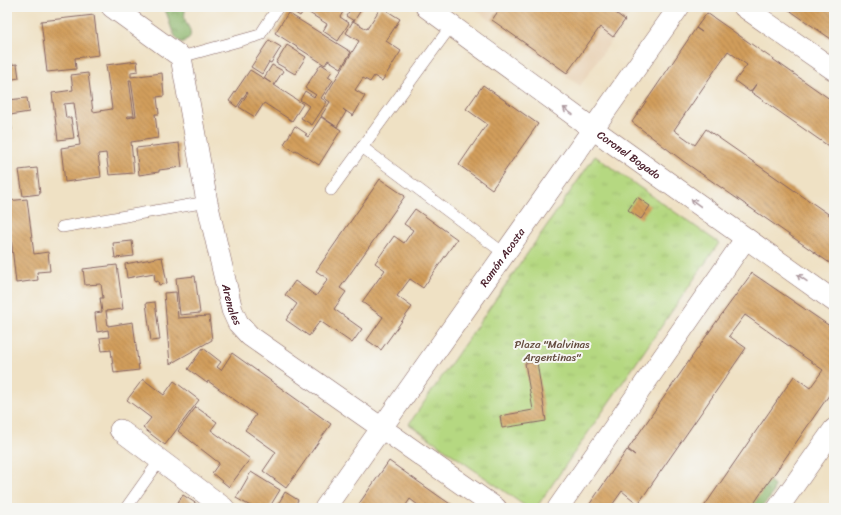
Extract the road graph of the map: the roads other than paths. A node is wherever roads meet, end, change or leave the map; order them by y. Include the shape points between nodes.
1 (112, 7) edge
2 (278, 7) edge
3 (426, 7) edge
4 (679, 7) edge
5 (744, 7) edge
6 (451, 26) junction
7 (181, 57) junction
8 (834, 70) edge
9 (593, 129) junction
10 (362, 146) junction
11 (331, 190) dead end
12 (207, 202) junction
13 (62, 226) dead end
14 (746, 238) junction
15 (504, 254) junction
16 (834, 301) edge
17 (382, 428) junction
18 (834, 429) edge
19 (120, 430) dead end
20 (160, 460) junction
21 (126, 508) edge
22 (224, 508) edge
23 (325, 508) edge
24 (496, 508) edge
25 (558, 508) edge
26 (778, 508) edge

1 - 7 street
2 - 7 lane via 260,36
3 - 6 street, Coronel Bogado
4 - 9 street, Ramón Acosta
5 - 8 street
9 -> 6 street, Coronel Bogado
6 - 10 lane
7 - 12 street, Arenales
14 -> 9 street, Coronel Bogado
9 - 15 street, Ramón Acosta
10 - 11 lane
10 - 15 lane
12 - 13 lane
12 - 17 street, Arenales via 232,310 238,323 250,336
16 -> 14 street, Coronel Bogado
14 - 25 street
15 - 17 street, Ramón Acosta
17 - 23 street, Ramón Acosta
17 - 24 street, Arenales
18 - 26 street
19 - 20 street
20 - 21 lane
20 - 22 street

